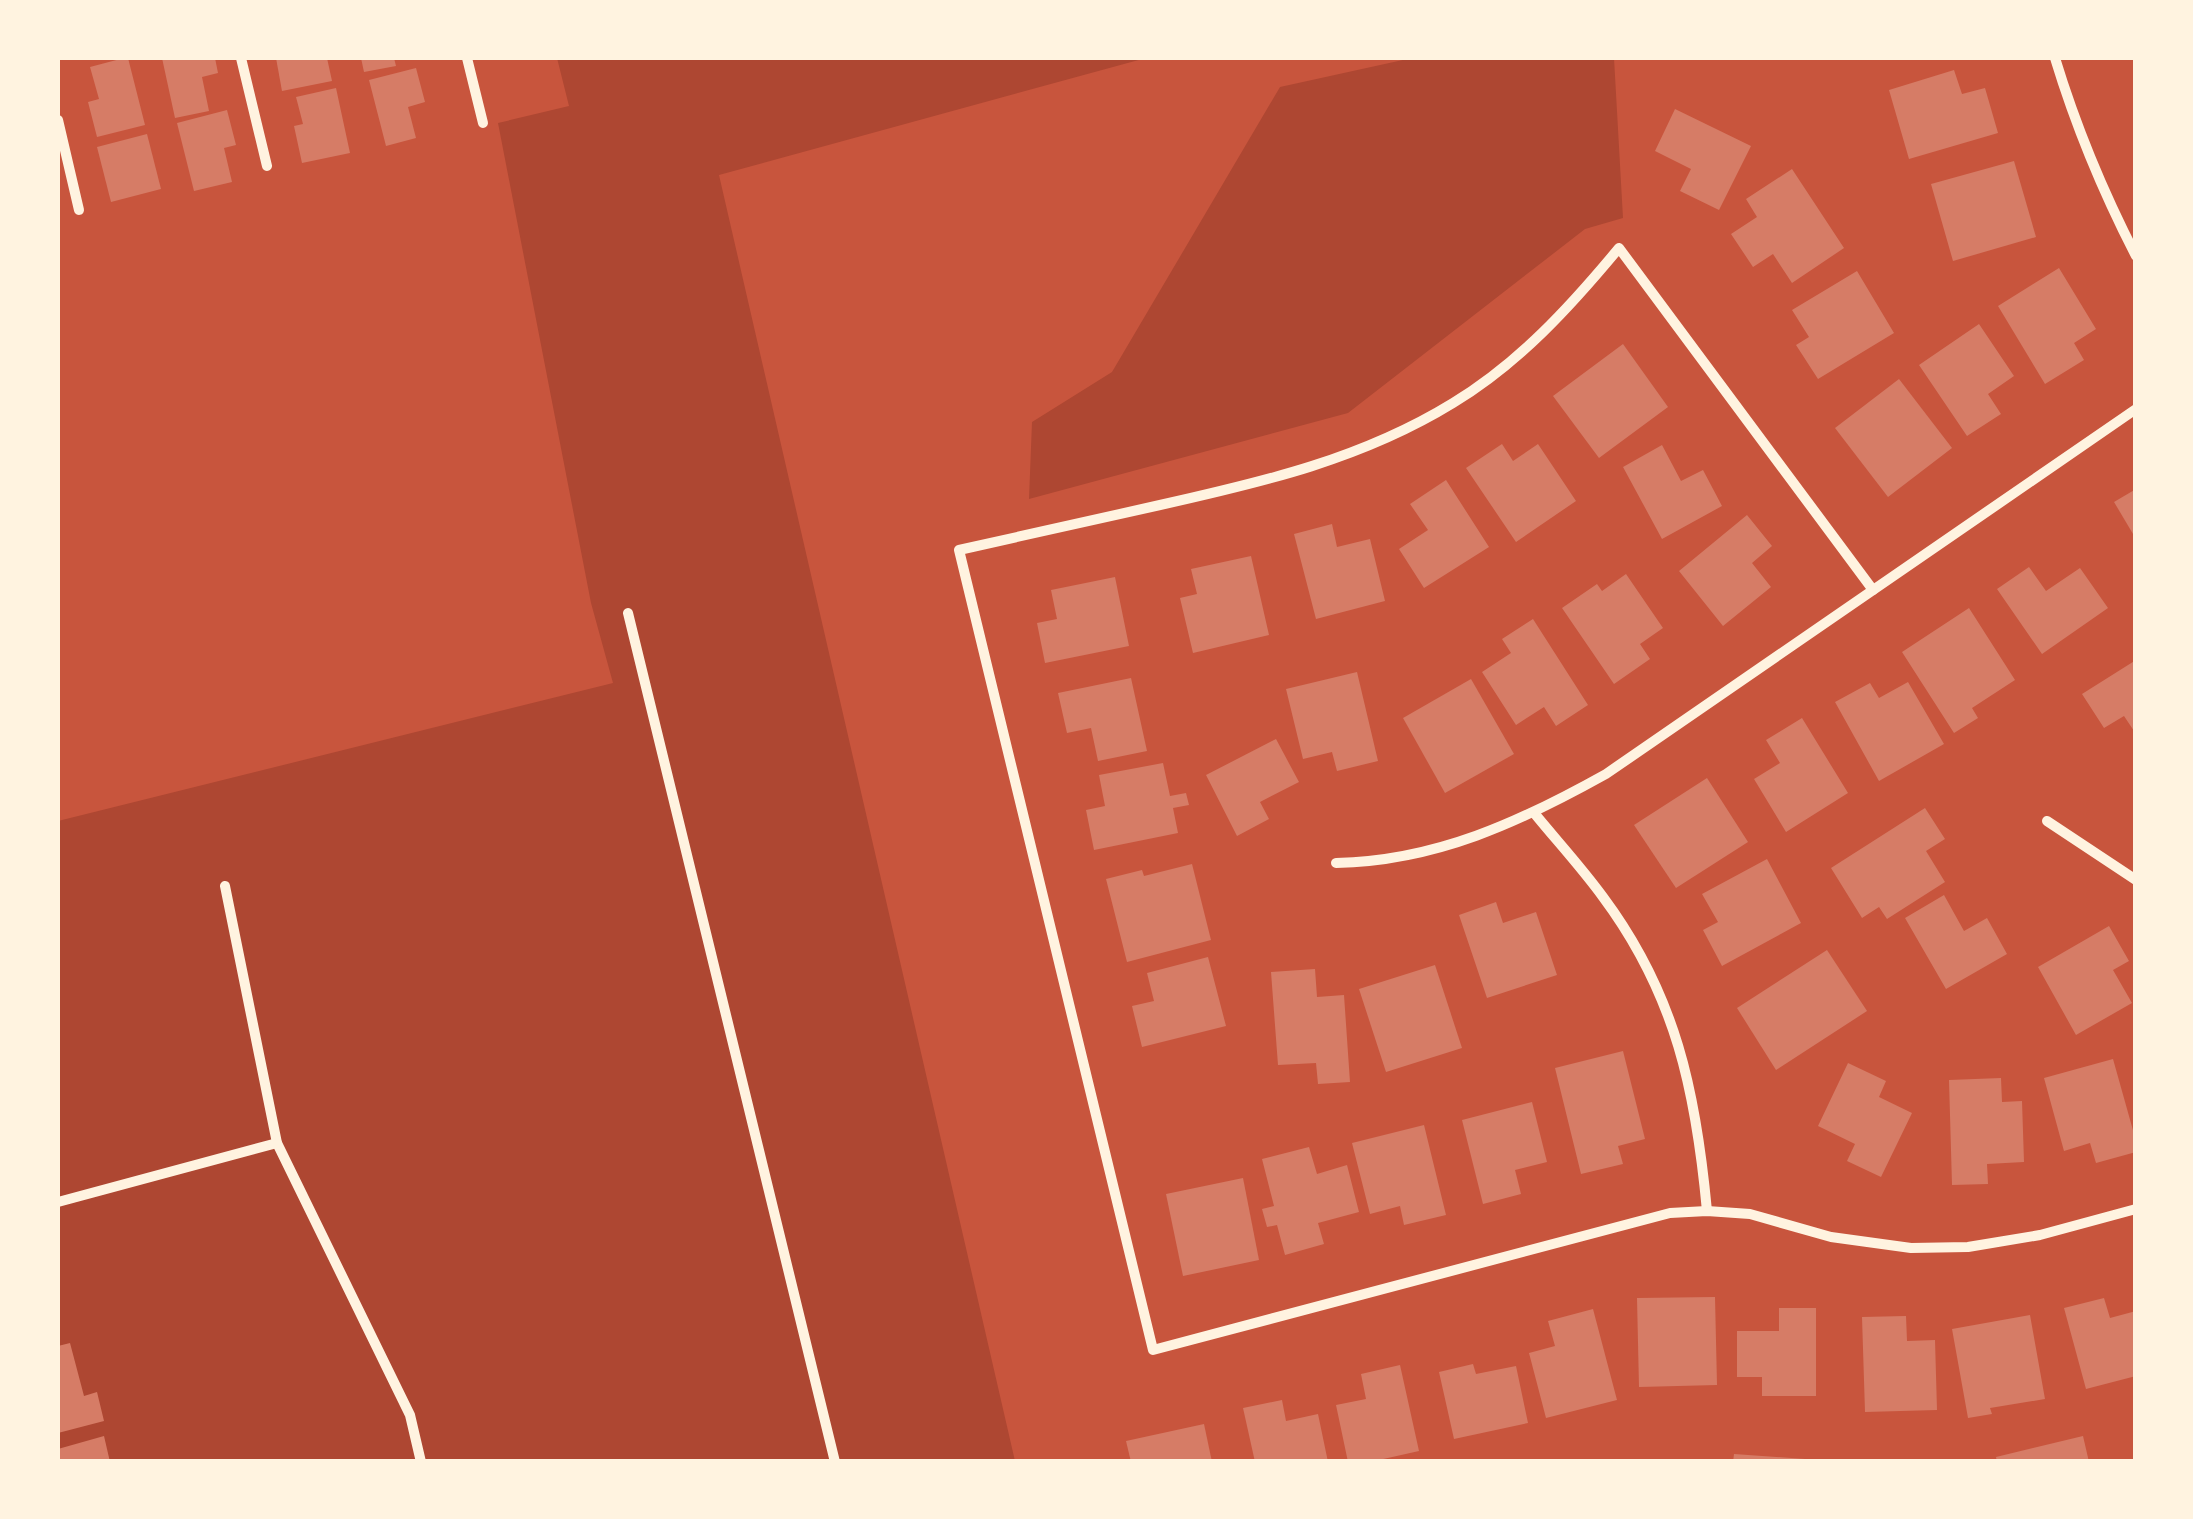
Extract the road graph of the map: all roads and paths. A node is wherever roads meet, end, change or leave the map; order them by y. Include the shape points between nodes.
1 (242, 58) edge
2 (467, 58) edge
3 (2056, 58) edge
4 (58, 120) edge
5 (482, 122) dead end
6 (267, 166) dead end
7 (79, 210) dead end
8 (2136, 256) edge
9 (2136, 409) edge
10 (1873, 590) junction
11 (628, 613) dead end
12 (1534, 814) junction
13 (2047, 821) dead end
14 (1336, 863) dead end
15 (2136, 880) edge
16 (225, 886) dead end
17 (277, 1143) junction
18 (58, 1202) edge
19 (2136, 1209) edge
20 (1708, 1211) junction
21 (421, 1462) edge
22 (835, 1462) edge

1 - 6 street
2 - 5 street
3 - 8 street via 2107,200
4 - 7 street
9 - 10 street
10 - 12 street via 1606,774
10 - 20 street via 1619,248 1516,358 1399,434 1269,481 959,550 1153,1350 1636,1219
11 - 22 street
12 - 14 street via 1430,852
12 - 20 street via 1604,898 1661,997 1694,1097
13 - 15 street
16 - 17 street
17 - 18 street
17 - 21 street via 410,1415
19 - 20 street via 2040,1235 1911,1248

